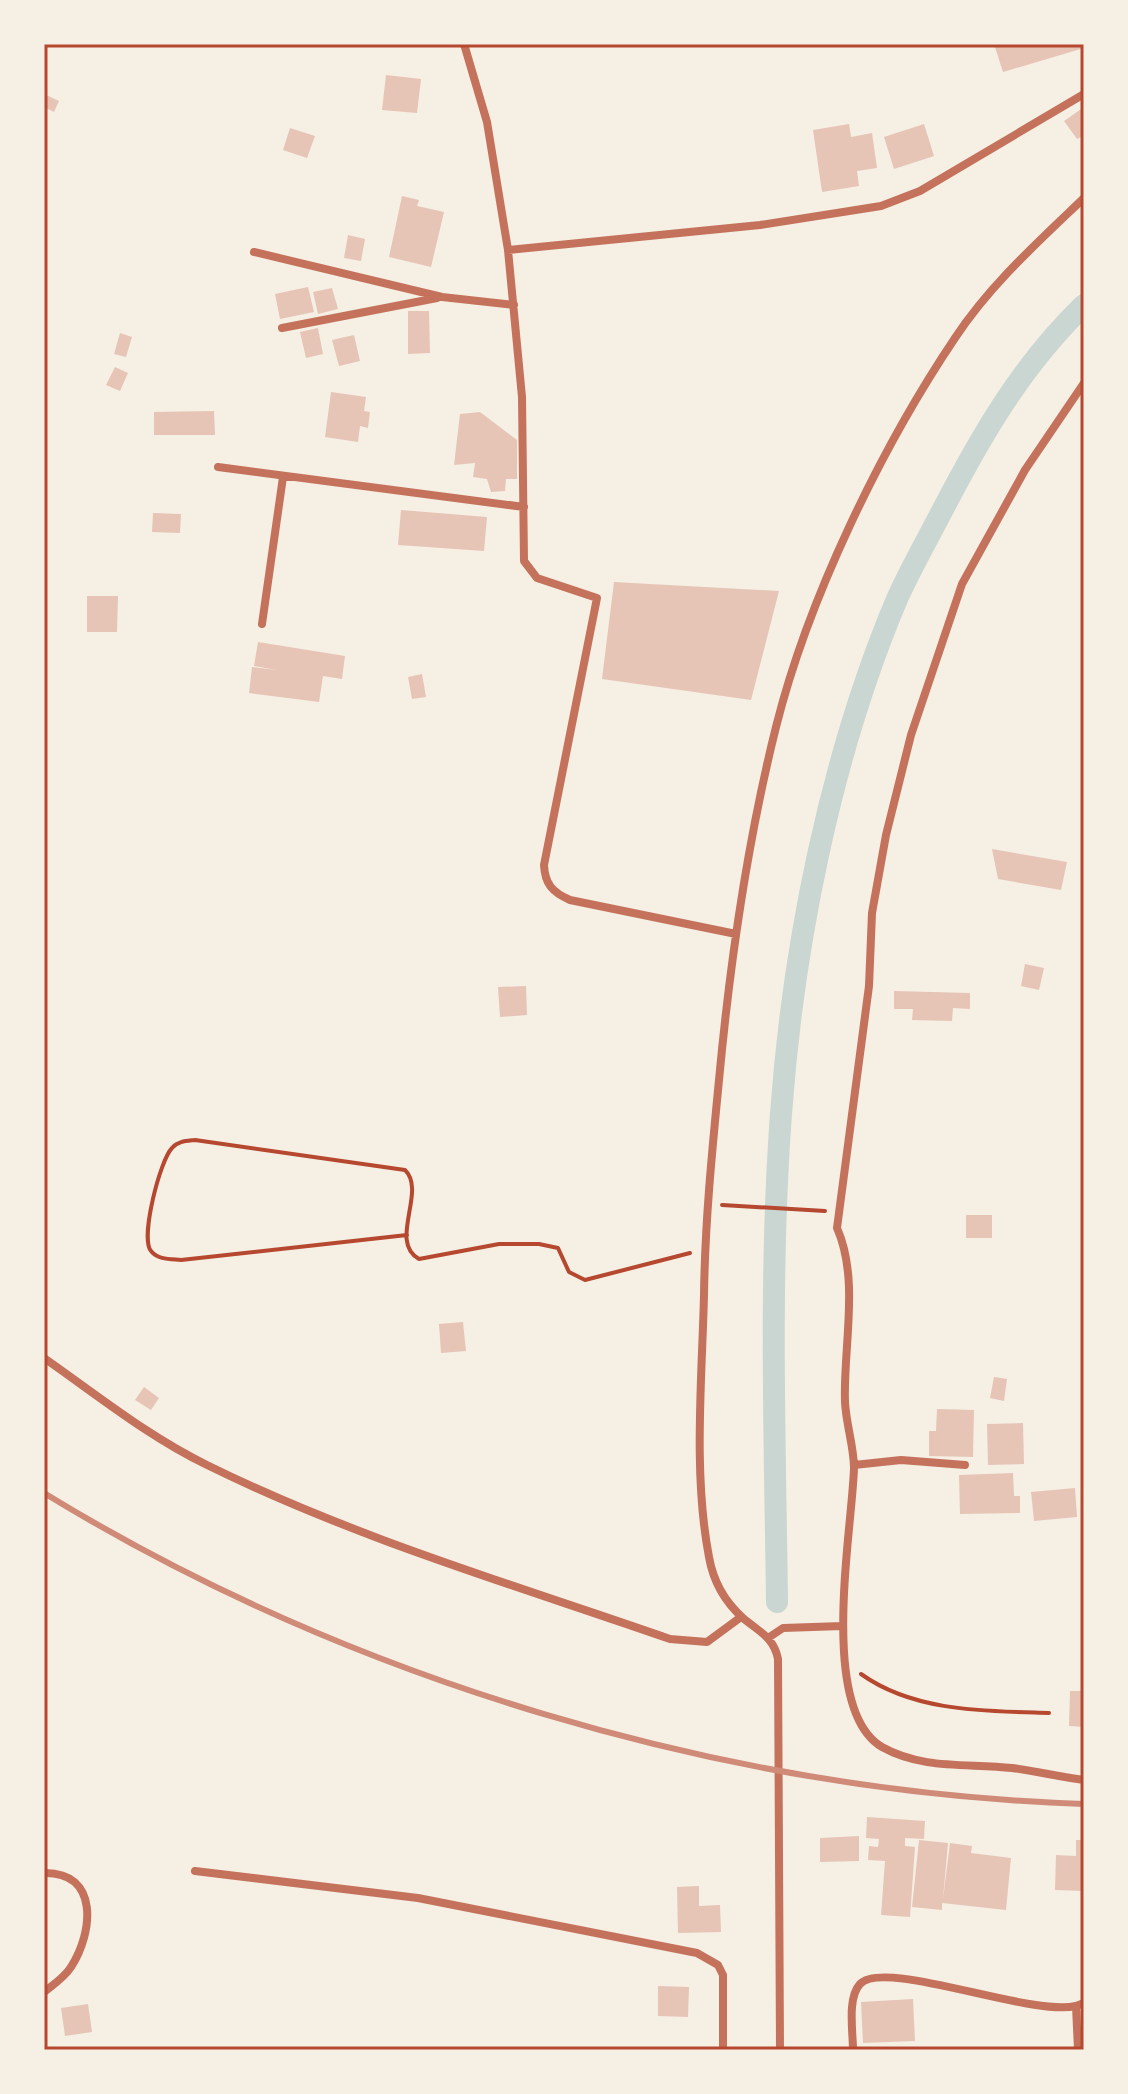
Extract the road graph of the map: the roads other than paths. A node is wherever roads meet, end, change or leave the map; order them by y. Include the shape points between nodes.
1 (464, 44) edge
2 (1084, 94) edge
3 (1084, 198) edge
4 (508, 250) junction
5 (254, 252) dead end
6 (442, 297) junction
7 (514, 305) junction
8 (282, 328) dead end
9 (1084, 383) edge
10 (218, 467) dead end
11 (283, 477) junction
12 (524, 507) junction
13 (262, 624) dead end
14 (736, 934) junction
15 (44, 1358) edge
16 (854, 1465) junction
17 (965, 1465) dead end
18 (741, 1617) junction
19 (842, 1626) junction
20 (768, 1638) junction
21 (1084, 1780) edge
22 (195, 1871) dead end
23 (44, 1873) edge
24 (44, 1992) edge
25 (1080, 2005) edge
26 (723, 2050) edge
27 (780, 2050) edge
28 (853, 2050) edge
29 (1078, 2050) edge

1 - 4 street via 487,122
2 - 4 street via 920,191 881,206 760,225
3 - 14 street via 1009,270 955,337 835,559 776,726
4 - 7 street
5 - 6 street
6 - 7 street
6 - 8 street
7 - 12 street
9 - 16 street via 1025,470 962,584 911,735 886,835 872,913 869,986 837,1228 847,1263 845,1401
10 - 11 street
11 - 12 street
11 - 13 street
12 - 14 street via 524,561 531,574 597,598 545,878 550,888 570,900
14 - 18 street via 706,1204 701,1436 706,1539 719,1588
15 - 18 street via 204,1464 358,1530 670,1639 707,1642
16 - 17 street via 901,1460
16 - 19 street
18 - 20 street
19 - 20 street via 783,1628
19 - 21 street via 854,1708 862,1729 878,1744 929,1763 1012,1768
20 - 27 street via 776,1648 779,1670
22 - 26 street via 418,1898 697,1953 718,1965 723,1975
23 - 24 street via 70,1877 88,1907 73,1963
25 - 28 street via 1038,2006 896,1978 863,1981 854,1994
25 - 29 street

